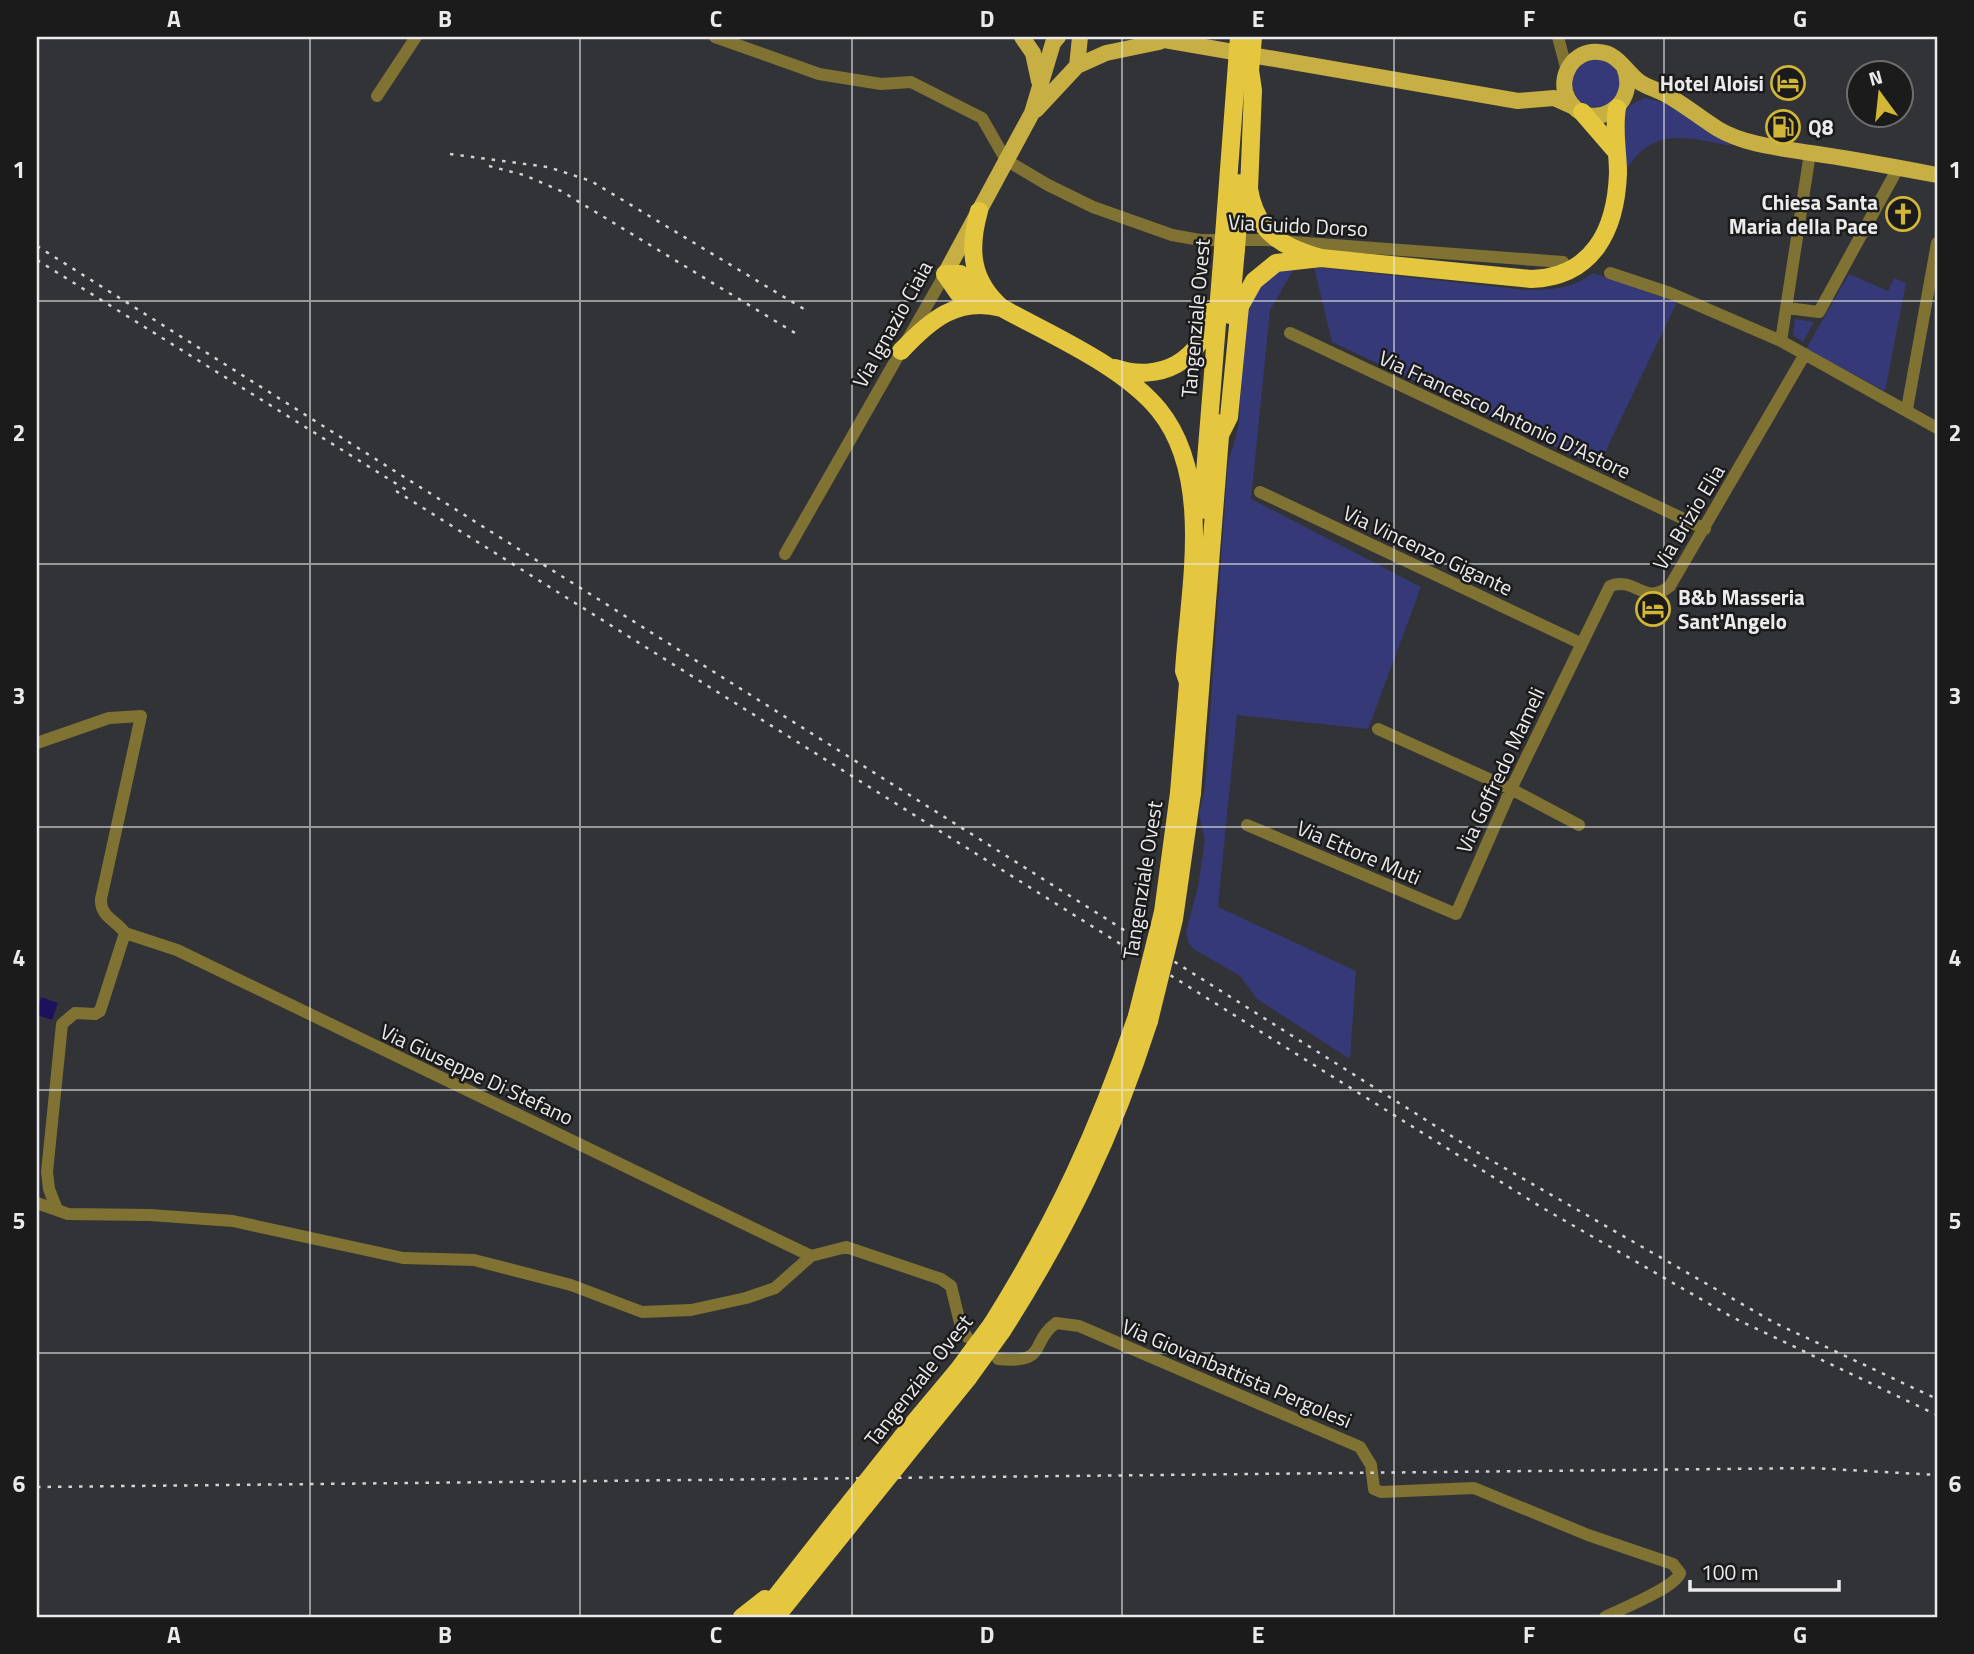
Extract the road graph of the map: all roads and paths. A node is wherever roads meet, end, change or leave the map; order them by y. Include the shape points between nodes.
1 (416, 37) edge
2 (715, 37) edge
3 (1022, 37) edge
4 (1058, 37) edge
5 (1080, 37) edge
6 (1147, 37) edge
7 (1239, 37) edge
8 (1253, 37) edge
9 (1561, 37) edge
10 (1168, 40) junction
11 (1591, 52) junction
12 (1077, 66) junction
13 (1624, 67) junction
14 (1250, 70) junction
15 (1566, 74) junction
16 (1040, 87) junction
17 (377, 96) dead end
18 (1493, 96) junction
19 (1677, 101) junction
20 (1619, 106) junction
21 (1578, 109) junction
22 (1032, 113) junction
23 (1616, 152) junction
24 (1810, 153) junction
25 (1006, 160) junction
26 (1898, 167) junction
27 (1937, 175) edge
28 (979, 211) junction
29 (1937, 243) edge
30 (1225, 249) junction
31 (1321, 258) junction
32 (1563, 262) dead end
33 (1610, 273) dead end
34 (945, 274) junction
35 (981, 296) junction
36 (1787, 308) junction
37 (1290, 333) dead end
38 (1781, 341) junction
39 (901, 351) junction
40 (1805, 355) junction
41 (1095, 360) junction
42 (1907, 409) junction
43 (1937, 428) edge
44 (1221, 433) junction
45 (1260, 492) dead end
46 (1704, 529) junction
47 (785, 554) dead end
48 (1580, 643) junction
49 (1188, 682) junction
50 (1378, 729) dead end
51 (37, 743) edge
52 (1511, 789) junction
53 (1186, 793) junction
54 (1247, 825) dead end
55 (1579, 825) dead end
56 (1456, 914) joint
57 (125, 933) junction
58 (37, 1202) edge
59 (56, 1207) junction
60 (811, 1256) junction
61 (967, 1337) dead end
62 (998, 1359) dead end
63 (909, 1439) junction
64 (853, 1514) junction
65 (827, 1532) junction
66 (742, 1617) edge
67 (760, 1617) edge
68 (776, 1617) edge
69 (792, 1617) edge
70 (1605, 1617) edge

1 - 17 street
2 - 25 street via 819,74 881,85 911,82 982,118
3 - 16 main road, Via Ignazio Ciaia via 1033,52
4 - 16 main road, Via Ignazio Ciaia
5 - 12 main road
6 - 10 main road
7 - 30 highway, Tangenziale Ovest, bridge
8 - 14 highway, Tangenziale Ovest, bridge
9 - 11 street via 1581,52
9 - 15 street
10 - 12 main road, Via Ignazio Ciaia via 1128,47
10 - 18 main road
11 - 13 main road via 1608,54
11 - 15 main road via 1578,57
12 - 22 main road, Via Ignazio Ciaia
13 - 19 main road via 1642,83
13 - 20 main road via 1628,89
14 - 30 highway, Tangenziale Ovest, bridge
14 - 31 highway, bridge via 1251,204 1275,240
15 - 18 main road via 1542,93
15 - 21 main road via 1567,96
16 - 22 main road, Via Ignazio Ciaia
18 - 21 main road via 1518,101 1554,98
19 - 20 main road via 1645,96
19 - 24 main road via 1732,136
20 - 21 main road via 1601,115
20 - 23 highway
21 - 23 highway
22 - 25 main road, Via Ignazio Ciaia
23 - 31 highway via 1618,177 1599,245 1576,269 1560,276 1511,278
24 - 26 main road
24 - 36 street
25 - 28 main road, Via Ignazio Ciaia
25 - 32 street, Via Guido Dorso via 1093,207 1172,235
26 - 27 main road
26 - 36 street via 1819,312
28 - 34 main road, Via Ignazio Ciaia
28 - 35 highway via 972,249
29 - 42 street
30 - 41 highway via 1204,335 1183,361 1145,375
30 - 44 highway, Tangenziale Ovest
30 - 49 highway, Tangenziale Ovest
31 - 44 highway via 1276,263 1246,293 1236,329 1229,417
33 - 38 street via 1670,293
34 - 35 highway via 958,293
34 - 39 street, Via Ignazio Ciaia
35 - 39 highway via 935,318
35 - 41 highway
36 - 38 street
37 - 46 street, Via Francesco Antonio D'Astore
38 - 40 street
39 - 47 street, Via Ignazio Ciaia
40 - 42 street
40 - 46 street, Via Brizio Elia
41 - 49 highway via 1158,409 1188,468 1193,526 1184,671
42 - 43 street
44 - 53 highway, Tangenziale Ovest
45 - 48 street, Via Vincenzo Gigante
46 - 48 street, Via Brizio Elia via 1670,586 1661,593 1648,595 1620,582 1610,586
48 - 52 street, Via Goffredo Mameli
49 - 53 highway, Tangenziale Ovest
50 - 52 street
51 - 57 street via 109,718 141,716 101,899 104,915 117,921
52 - 55 street
52 - 56 street, Via Goffredo Mameli
53 - 63 highway, Tangenziale Ovest, bridge via 1174,919 1124,1099 1045,1263
54 - 56 street, Via Ettore Muti
57 - 59 street via 100,1011 75,1013 62,1024 47,1171
57 - 60 street, Via Giuseppe Di Stefano via 177,950
58 - 59 street
59 - 60 street via 68,1214 233,1221 403,1258 474,1260 571,1285 642,1312 691,1310 763,1293
60 - 61 street via 846,1247 941,1279 956,1296
62 - 70 street, Via Giovanbattista Pergolesi via 1016,1360 1036,1352 1056,1323 1079,1326 1360,1447 1368,1455 1374,1489 1381,1492 1474,1488 1673,1564 1681,1573 1662,1589
63 - 64 highway, Tangenziale Ovest, bridge
63 - 64 highway, Tangenziale Ovest, bridge
64 - 65 highway, Tangenziale Ovest
64 - 68 highway, Tangenziale Ovest
64 - 69 highway via 850,1531
65 - 66 highway via 770,1594
65 - 67 highway, Tangenziale Ovest

